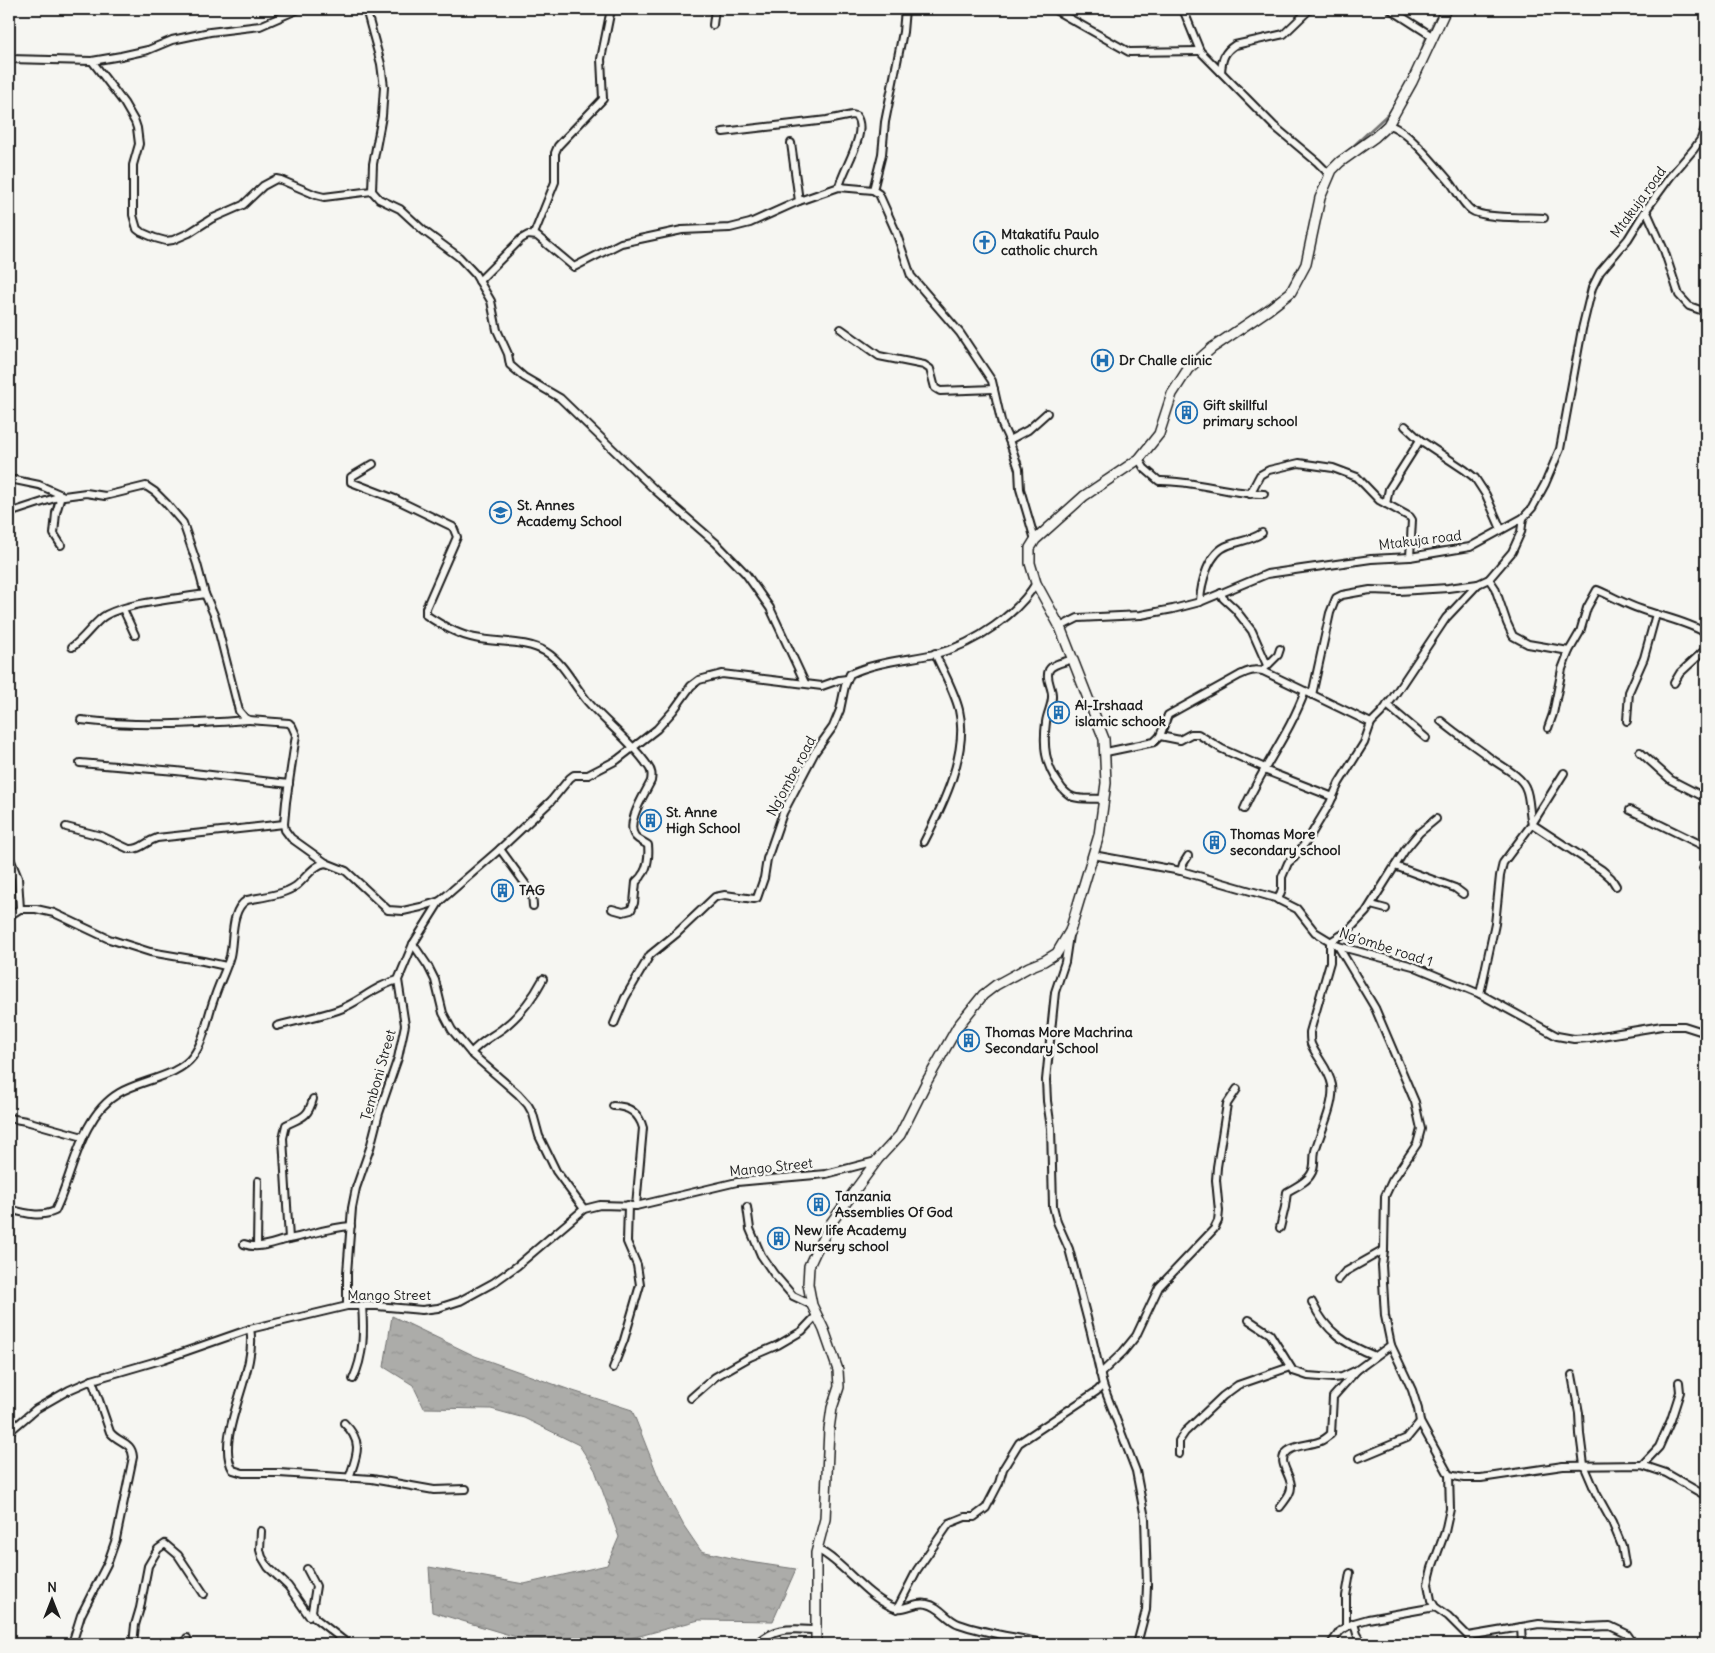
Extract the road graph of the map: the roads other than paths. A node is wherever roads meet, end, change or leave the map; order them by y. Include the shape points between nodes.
1 (299, 9) edge
2 (366, 9) edge
3 (611, 9) edge
4 (715, 9) edge
5 (905, 9) edge
6 (1053, 9) edge
7 (1183, 9) edge
8 (1310, 9) edge
9 (1390, 9) edge
10 (1446, 9) edge
11 (713, 25) dead end
12 (1432, 36) junction
13 (1200, 50) junction
14 (9, 59) edge
15 (92, 61) junction
16 (1221, 72) junction
17 (1388, 125) junction
18 (1706, 125) edge
19 (723, 132) dead end
20 (791, 142) dead end
21 (1329, 176) junction
22 (839, 187) junction
23 (873, 190) junction
24 (372, 191) junction
25 (799, 201) junction
26 (1646, 210) junction
27 (1544, 218) dead end
28 (534, 234) junction
29 (480, 281) junction
30 (1706, 312) edge
31 (842, 329) dead end
32 (994, 388) junction
33 (1047, 413) dead end
34 (1404, 426) dead end
35 (1009, 440) junction
36 (1420, 440) junction
37 (1139, 459) junction
38 (373, 464) dead end
39 (9, 481) edge
40 (1250, 494) junction
41 (1264, 494) dead end
42 (61, 496) junction
43 (1386, 504) junction
44 (9, 514) edge
45 (1523, 518) junction
46 (1501, 529) junction
47 (1262, 533) dead end
48 (1035, 540) junction
49 (61, 545) dead end
50 (1410, 557) junction
51 (1489, 579) junction
52 (1036, 584) junction
53 (1478, 584) junction
54 (1221, 593) junction
55 (205, 594) junction
56 (1200, 602) junction
57 (123, 609) junction
58 (1656, 614) junction
59 (1060, 627) junction
60 (1706, 633) edge
61 (135, 636) dead end
62 (72, 647) dead end
63 (1280, 649) dead end
64 (1706, 649) edge
65 (1569, 651) junction
66 (935, 653) junction
67 (1073, 659) junction
68 (1265, 668) junction
69 (846, 679) junction
70 (805, 683) junction
71 (1674, 684) dead end
72 (1305, 691) junction
73 (1312, 695) junction
74 (1387, 705) junction
75 (81, 720) dead end
76 (249, 720) junction
77 (1627, 721) dead end
78 (1441, 722) dead end
79 (1371, 723) junction
80 (1548, 728) dead end
81 (1160, 736) junction
82 (1426, 738) dead end
83 (633, 747) junction
84 (1106, 752) junction
85 (1640, 752) dead end
86 (80, 763) dead end
87 (1264, 769) junction
88 (1564, 773) dead end
89 (289, 784) junction
90 (1333, 797) junction
91 (1706, 798) edge
92 (1104, 799) junction
93 (1244, 809) dead end
94 (1630, 810) dead end
95 (1436, 818) dead end
96 (284, 824) junction
97 (1532, 824) junction
98 (66, 827) dead end
99 (924, 842) dead end
100 (1706, 847) edge
101 (500, 849) junction
102 (1093, 855) junction
103 (9, 856) edge
104 (1188, 856) dead end
105 (326, 863) junction
106 (1395, 866) junction
107 (1181, 871) junction
108 (1616, 886) dead end
109 (1463, 894) dead end
110 (1278, 900) junction
111 (440, 901) junction
112 (1371, 904) junction
113 (533, 906) dead end
114 (20, 909) junction
115 (612, 909) dead end
116 (1386, 909) dead end
117 (9, 916) edge
118 (1070, 931) junction
119 (1330, 942) junction
120 (414, 944) junction
121 (1338, 946) junction
122 (226, 966) junction
123 (543, 979) dead end
124 (398, 980) junction
125 (1480, 994) junction
126 (614, 1024) dead end
127 (277, 1026) dead end
128 (1706, 1033) edge
129 (471, 1053) junction
130 (1237, 1089) dead end
131 (313, 1099) dead end
132 (613, 1106) dead end
133 (9, 1118) edge
134 (83, 1136) junction
135 (876, 1161) junction
136 (258, 1181) dead end
137 (628, 1205) junction
138 (636, 1206) junction
139 (747, 1207) dead end
140 (9, 1209) edge
141 (584, 1209) junction
142 (351, 1226) junction
143 (1280, 1228) dead end
144 (289, 1239) junction
145 (244, 1244) dead end
146 (258, 1246) junction
147 (1384, 1250) junction
148 (1338, 1280) dead end
149 (1312, 1302) dead end
150 (362, 1305) junction
151 (812, 1305) junction
152 (347, 1306) junction
153 (817, 1315) junction
154 (1250, 1320) dead end
155 (250, 1328) junction
156 (1391, 1345) junction
157 (1376, 1356) junction
158 (1290, 1367) junction
159 (613, 1368) dead end
160 (1357, 1370) junction
161 (1100, 1374) junction
162 (1572, 1375) dead end
163 (353, 1379) dead end
164 (92, 1380) junction
165 (1679, 1382) dead end
166 (1103, 1385) junction
167 (691, 1398) dead end
168 (1420, 1422) junction
169 (344, 1423) dead end
170 (9, 1432) edge
171 (1179, 1454) dead end
172 (1359, 1458) dead end
173 (1584, 1465) junction
174 (1642, 1465) junction
175 (1449, 1475) junction
176 (349, 1478) junction
177 (466, 1490) dead end
178 (1706, 1496) edge
179 (1280, 1507) dead end
180 (261, 1531) dead end
181 (817, 1549) junction
182 (1625, 1564) dead end
183 (307, 1569) dead end
184 (1350, 1572) dead end
185 (204, 1594) dead end
186 (1435, 1607) junction
187 (897, 1609) junction
188 (309, 1616) dead end
189 (1354, 1624) junction
190 (1346, 1627) junction
191 (1521, 1627) junction
192 (815, 1630) junction
193 (1468, 1636) junction
194 (72, 1644) edge
195 (133, 1644) edge
196 (348, 1644) edge
197 (757, 1644) edge
198 (816, 1644) edge
199 (1045, 1644) edge
200 (1137, 1644) edge
201 (1331, 1644) edge
202 (1362, 1644) edge
203 (1473, 1644) edge
204 (1522, 1644) edge
205 (1634, 1644) edge

1 - 15 street via 260,26 210,32 172,40 148,50
2 - 24 street via 384,87
3 - 28 street via 601,59 603,99 558,146 555,182
4 - 11 street
5 - 23 street via 882,154
6 - 13 street via 1129,52
7 - 13 street
8 - 16 street via 1284,34 1229,48
9 - 12 street
10 - 12 street
12 - 17 street
13 - 16 street
14 - 15 street
15 - 24 street via 124,103 137,128 139,144 133,165 133,215 141,232 166,241 174,240 243,206 263,186 276,179 324,196
16 - 21 street
17 - 21 street via 1340,162
17 - 27 street via 1399,128 1413,141 1471,210 1484,215
18 - 26 street, Mtakuja road via 1701,140
19 - 22 street via 856,116 860,120 860,131
20 - 25 street
21 - 37 street via 1320,198 1306,264 1291,292 1212,348 1184,374 1172,394 1159,434
22 - 23 street
22 - 25 street
23 - 32 street via 896,232 911,276 960,333 989,374
24 - 29 street via 383,201 397,206 459,257
25 - 28 street via 730,228 682,230 621,243 574,267
26 - 30 street via 1679,295 1689,306
26 - 45 street, Mtakuja road via 1628,239 1600,272 1592,288 1560,448 1545,484
28 - 29 street via 521,239
29 - 70 street via 491,301 510,366 560,398 746,574 770,608
31 - 32 street via 878,356 930,369 935,388 940,391
32 - 35 street via 1002,426
33 - 35 street via 1028,430
34 - 36 street
35 - 48 street
36 - 43 street via 1392,483
36 - 46 street via 1475,478
37 - 40 street via 1144,468 1159,480 1178,480
37 - 48 street via 1084,496
38 - 83 street via 351,477 351,482 453,526 456,531 457,537 426,608 426,615 447,628 474,638 531,646 546,652 589,703
39 - 42 street via 39,485
40 - 41 street
40 - 43 street via 1260,475 1299,463 1333,468 1357,477
42 - 44 street
42 - 49 street via 54,534
42 - 55 street via 86,493 105,496 148,487 183,523
43 - 50 street via 1412,520
45 - 46 street, Mtakuja road
45 - 51 street via 1512,552
46 - 50 street, Mtakuja road via 1470,547
47 - 56 street via 1220,549 1204,574
48 - 52 street via 1030,548 1030,563
50 - 54 street, Mtakuja road via 1370,559 1267,574
51 - 53 street
51 - 65 street via 1513,636 1528,644
52 - 59 street
52 - 66 street via 1019,606 990,629
53 - 73 street via 1399,591 1370,590 1342,594 1336,598
53 - 74 street via 1446,618
54 - 56 street, Mtakuja road
54 - 68 street via 1252,631
55 - 57 street
55 - 76 street via 215,617 240,711
56 - 59 street, Mtakuja road via 1141,615 1078,618
57 - 61 street
57 - 62 street via 104,616
58 - 60 street
58 - 65 street via 1597,590
58 - 77 street via 1644,658 1629,692
59 - 67 street
63 - 68 street via 1278,656
64 - 71 street via 1680,673
65 - 80 street
66 - 69 street via 857,670
66 - 99 street via 955,698 961,736 956,768
67 - 84 street
67 - 92 street via 1052,666 1050,670 1048,678 1052,697 1046,720 1045,757 1053,775 1068,794
68 - 72 street
68 - 81 street via 1240,675 1168,715
69 - 70 street via 822,686
69 - 126 street, Ng'ombe road via 840,710 783,813 758,898 715,897 650,955
70 - 83 street via 722,674 699,680 656,729
72 - 73 street
72 - 87 street
73 - 79 street
74 - 79 street
74 - 82 street
75 - 76 street via 191,724
76 - 89 street via 275,721 292,726 296,735
78 - 97 street via 1523,784
79 - 90 street via 1364,743
81 - 84 street via 1154,742
81 - 87 street via 1180,740 1198,734
83 - 101 street via 603,768 570,778 551,801
83 - 115 street via 652,775 632,828 637,838 648,845 649,854 642,876 636,882 631,910
84 - 92 street
85 - 91 street via 1671,780
86 - 89 street
87 - 90 street
87 - 93 street
88 - 97 street
89 - 96 street
90 - 110 street via 1309,838 1288,863
92 - 102 street
94 - 100 street
95 - 106 street via 1419,833
96 - 98 street via 157,838 133,850 101,836
96 - 105 street via 291,838
97 - 108 street via 1602,870
97 - 125 street via 1503,863
101 - 111 street
101 - 113 street via 532,893
102 - 107 street, Ng’ombe road 1
102 - 118 street
103 - 114 street via 18,878
104 - 107 street
105 - 111 street via 346,871 388,910 421,908
105 - 122 street via 317,866 284,892 242,903 236,914
106 - 109 street
106 - 112 street
107 - 110 street, Ng’ombe road 1
110 - 119 street, Ng’ombe road 1 via 1298,909 1316,932
111 - 120 street
112 - 116 street
112 - 119 street via 1348,931
114 - 117 street
114 - 122 street via 54,913 109,939 150,952
118 - 135 street via 1058,953 1002,981 983,995 958,1026 900,1135
118 - 161 street via 1065,962 1055,992 1046,1080 1053,1206 1069,1249
119 - 121 street, Ng’ombe road 1
119 - 143 street via 1330,962 1310,1032 1311,1044 1328,1071 1331,1097 1311,1174 1287,1192
120 - 124 street
120 - 129 street via 435,980 443,1013
121 - 125 street, Ng’ombe road 1 via 1413,966
121 - 147 street via 1375,1008 1415,1102 1421,1129 1417,1144 1385,1196
122 - 134 street via 193,1056 182,1067 120,1092 108,1101
123 - 129 street via 524,1008
124 - 127 street via 368,992 338,1010
124 - 142 street, Temboni Street via 405,1024 402,1043 356,1188
125 - 128 street, Ng’ombe road 1 via 1557,1036 1574,1039 1662,1026 1684,1026
129 - 141 street via 528,1105 552,1163
130 - 161 street via 1227,1104 1217,1167 1218,1221 1159,1287 1136,1336
131 - 144 street via 306,1116 286,1125 283,1138
132 - 138 street via 636,1114 643,1128
133 - 134 street
134 - 140 street via 55,1211 31,1215
135 - 138 street, Mango Street via 826,1174 737,1182
135 - 151 street via 831,1223 814,1253 808,1284
136 - 146 street
137 - 138 street, Mango Street
137 - 141 street, Mango Street via 600,1205
137 - 159 street via 627,1242 637,1266 640,1285
139 - 151 street via 750,1229 774,1274 793,1296
141 - 150 street, Mango Street via 517,1266 460,1301 422,1310
142 - 144 street
142 - 152 street, Temboni Street
144 - 146 street
145 - 146 street
147 - 148 street via 1345,1272
147 - 156 street via 1385,1316
149 - 157 street via 1322,1320 1340,1338 1352,1347
150 - 152 street, Mango Street
150 - 163 street via 362,1352
151 - 153 street
152 - 155 street, Mango Street
153 - 167 street via 802,1331 715,1377
153 - 181 street via 838,1370 839,1387 829,1428 825,1519
154 - 158 street via 1270,1334
155 - 164 street, Mango Street via 164,1359
155 - 176 street via 252,1339 248,1367 231,1422 228,1462 234,1470 243,1473
156 - 157 street
156 - 168 street via 1412,1390
157 - 160 street
158 - 160 street via 1298,1374 1333,1378
158 - 171 street via 1230,1390 1185,1432 1179,1441
160 - 179 street via 1333,1397 1331,1434 1320,1442 1289,1450 1284,1455 1292,1488
161 - 166 street
162 - 173 street
164 - 170 street, Mango Street via 36,1409
164 - 194 street via 110,1432 129,1445 133,1458 116,1539 81,1616
165 - 174 street via 1680,1392 1659,1447
166 - 187 street via 1019,1444 1003,1469 986,1508 974,1517 946,1528 909,1583
166 - 200 street via 1136,1471 1145,1518 1146,1610
168 - 172 street via 1407,1438
168 - 175 street
169 - 176 street via 359,1449
173 - 174 street
173 - 175 street via 1481,1478
173 - 182 street via 1622,1546
174 - 178 street via 1666,1473
175 - 186 street via 1450,1509 1428,1584
176 - 177 street via 434,1490
180 - 188 street via 262,1557
181 - 187 street via 880,1600
181 - 192 street
183 - 196 street via 316,1586 312,1611 315,1618
184 - 190 street
185 - 195 street via 178,1555 165,1544 148,1566
186 - 189 street via 1368,1618
186 - 193 street
187 - 199 street via 926,1603 956,1624
189 - 190 street
189 - 202 street
190 - 201 street
191 - 193 street
191 - 204 street
191 - 205 street via 1539,1624 1610,1626 1627,1634
192 - 197 street via 782,1629 770,1633
192 - 198 street
193 - 203 street

